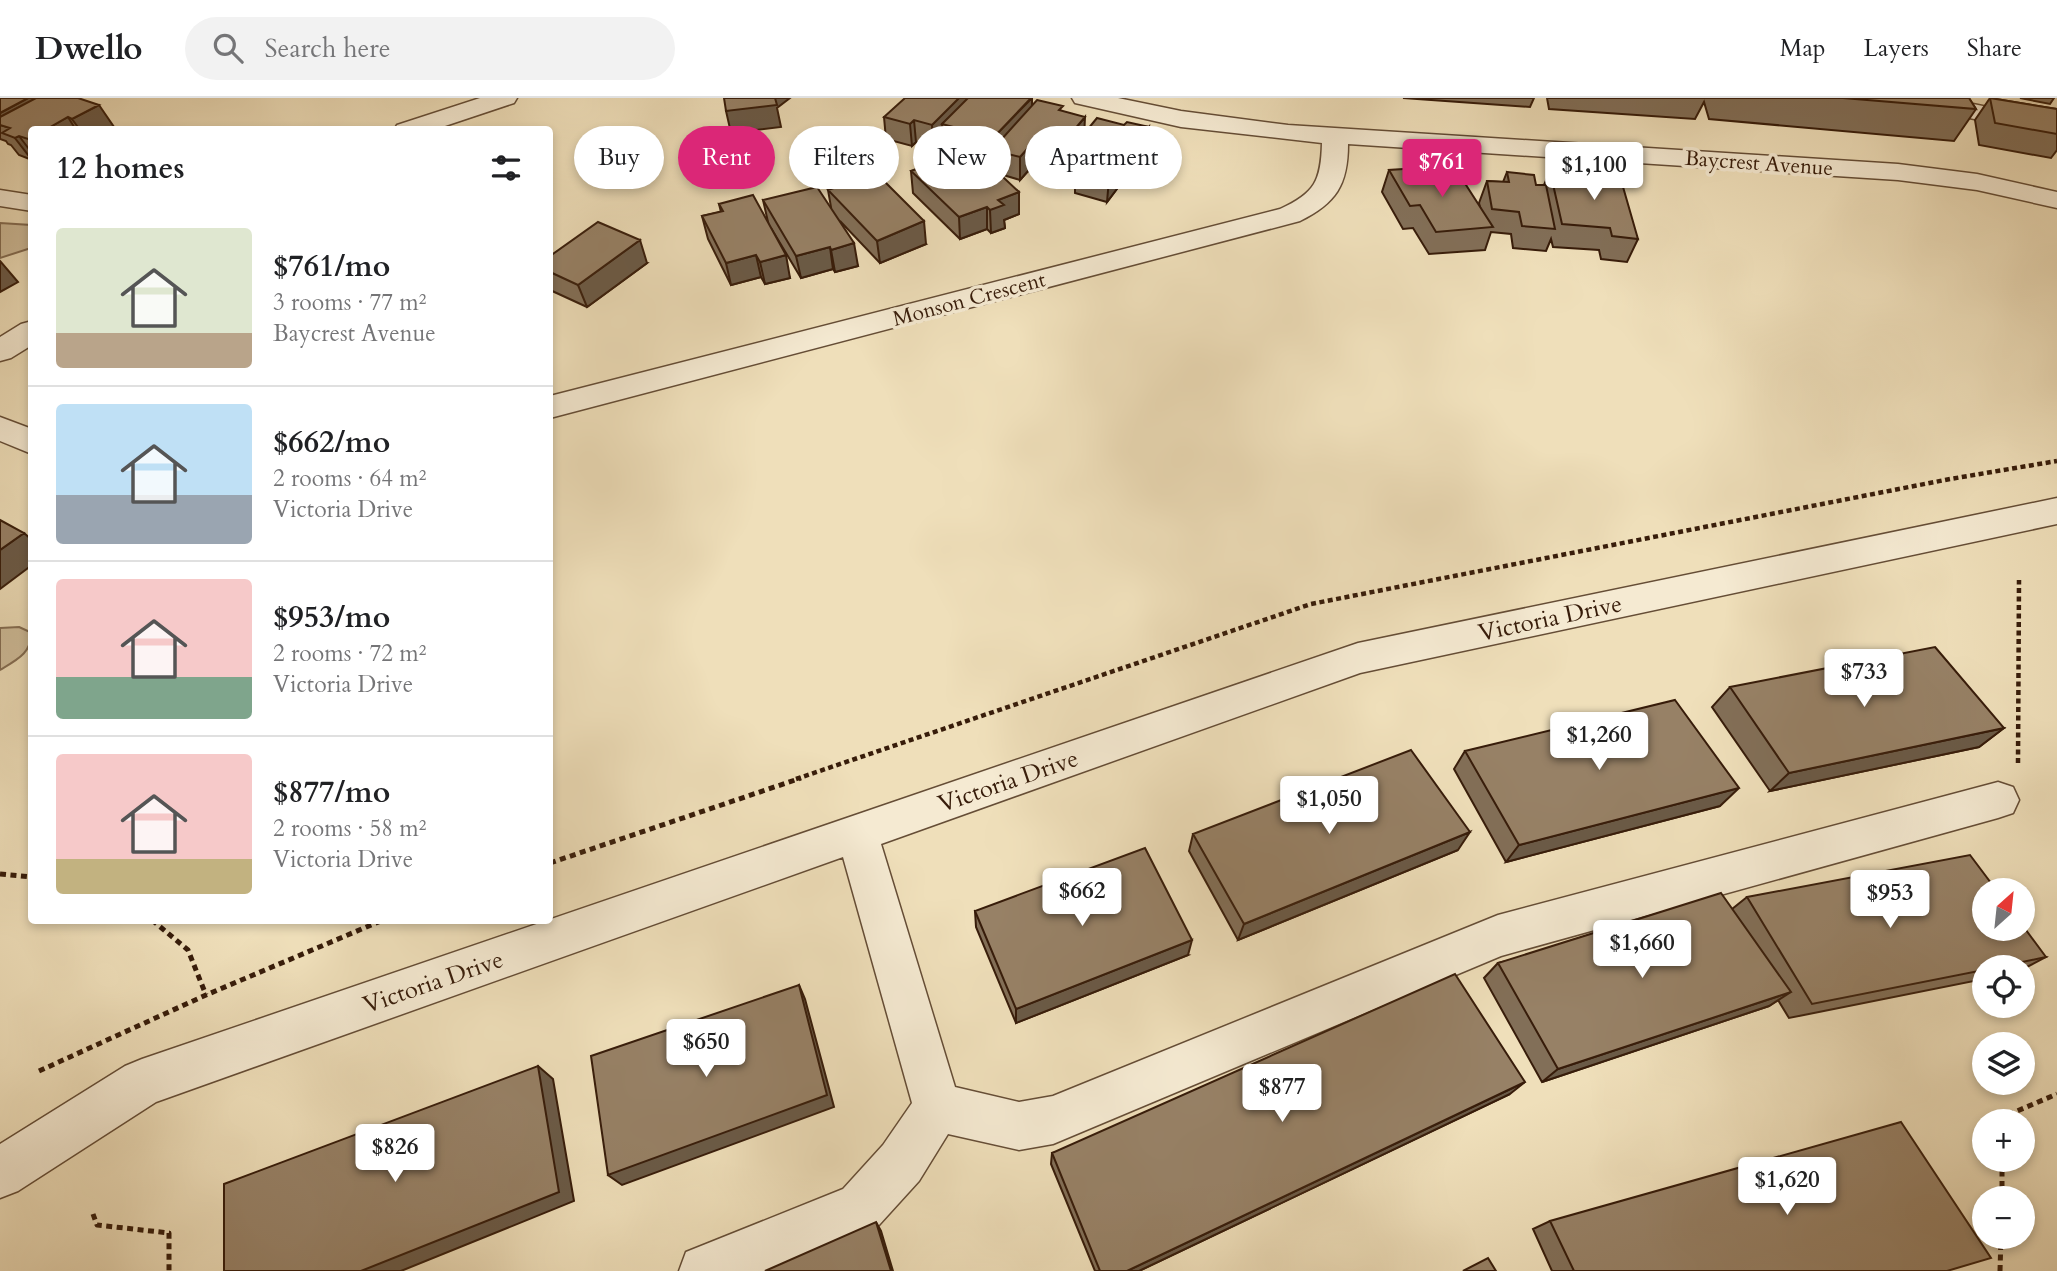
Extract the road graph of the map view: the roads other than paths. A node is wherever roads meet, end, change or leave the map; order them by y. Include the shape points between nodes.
1 (505, 98) edge
2 (1084, 98) edge
3 (1907, 98) edge
4 (1170, 107) edge
5 (2040, 125) edge
6 (418, 126) edge
7 (1335, 136) junction
8 (0, 198) edge
9 (2057, 200) edge
10 (28, 202) edge
11 (28, 334) edge
12 (0, 351) edge
13 (553, 406) edge
14 (0, 428) edge
15 (28, 441) edge
16 (2057, 510) edge
17 (1998, 800) road end
18 (857, 834) junction
19 (937, 1107) junction
20 (0, 1173) edge
21 (705, 1271) edge

1 - 6 street
2 - 4 street, Baycrest Avenue
3 - 5 street
4 - 7 street, Baycrest Avenue via 1240,127
7 - 9 street, Baycrest Avenue via 1898,172 1977,182
7 - 13 street, Monson Crescent via 1335,170 1326,191 1307,208 1290,215
8 - 10 street
11 - 12 street
14 - 15 street
16 - 18 street, Victoria Drive via 1358,658
17 - 19 street via 1498,936 1053,1120 1019,1126
18 - 19 street
18 - 20 street, Victoria Drive via 142,1083
19 - 21 street via 901,1163 861,1207

